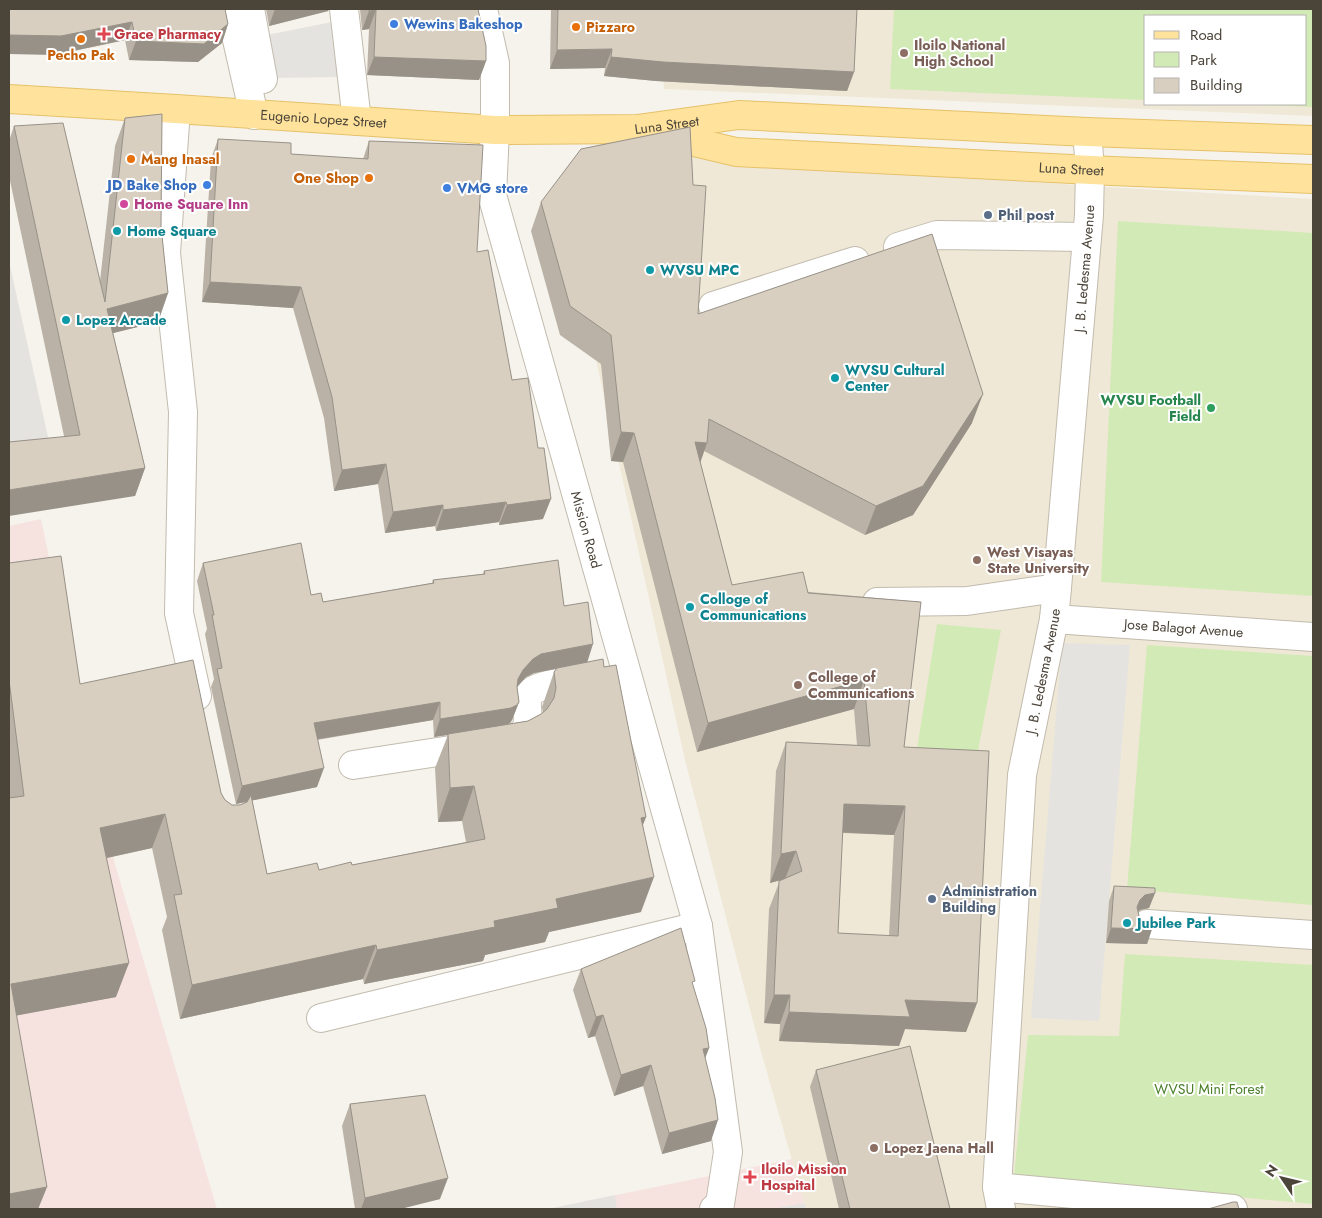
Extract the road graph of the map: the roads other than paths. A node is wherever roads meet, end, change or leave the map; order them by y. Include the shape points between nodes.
1 (230, 9) edge
2 (250, 9) edge
3 (344, 9) edge
4 (484, 9) edge
5 (9, 99) edge
6 (176, 109) junction
7 (262, 115) junction
8 (357, 121) junction
9 (637, 129) junction
10 (495, 130) junction
11 (1087, 132) junction
12 (1313, 140) edge
13 (1090, 169) junction
14 (1313, 178) edge
15 (1086, 237) junction
16 (713, 306) dead end
17 (1057, 588) junction
18 (848, 602) edge
19 (1054, 619) junction
20 (1313, 637) edge
21 (626, 671) junction
22 (202, 719) edge
23 (353, 765) dead end
24 (1147, 924) edge
25 (698, 926) junction
26 (1313, 935) edge
27 (321, 1018) dead end
28 (999, 1198) edge
29 (714, 1209) edge
30 (1232, 1209) edge

1 - 7 street
2 - 7 street
3 - 8 street
4 - 10 street, Mission Road via 495,63
5 - 6 main road, Eugenio Lopez Street
6 - 7 main road, Eugenio Lopez Street
6 - 22 street via 166,253 182,412 179,613
7 - 8 main road, Eugenio Lopez Street
8 - 10 main road, Eugenio Lopez Street
9 - 10 main road, Eugenio Lopez Street
9 - 11 main road, Luna Street via 740,115
9 - 13 main road, Luna Street via 736,152
10 - 21 street, Mission Road via 492,195
11 - 12 main road, Luna Street
11 - 13 street, J. B. Ledesma Avenue
13 - 14 main road, Luna Street
13 - 15 street, J. B. Ledesma Avenue
15 - 16 street via 937,235
15 - 17 street, J. B. Ledesma Avenue
17 - 18 street via 967,601
17 - 19 street, J. B. Ledesma Avenue
19 - 20 street, Jose Balagot Avenue
19 - 28 street, J. B. Ledesma Avenue via 1022,775
21 - 23 street via 537,688 526,704 528,724 521,735 510,741
21 - 25 street, Mission Road
24 - 26 street
25 - 27 street
25 - 29 street, Mission Road via 728,1152 720,1204
28 - 30 street

